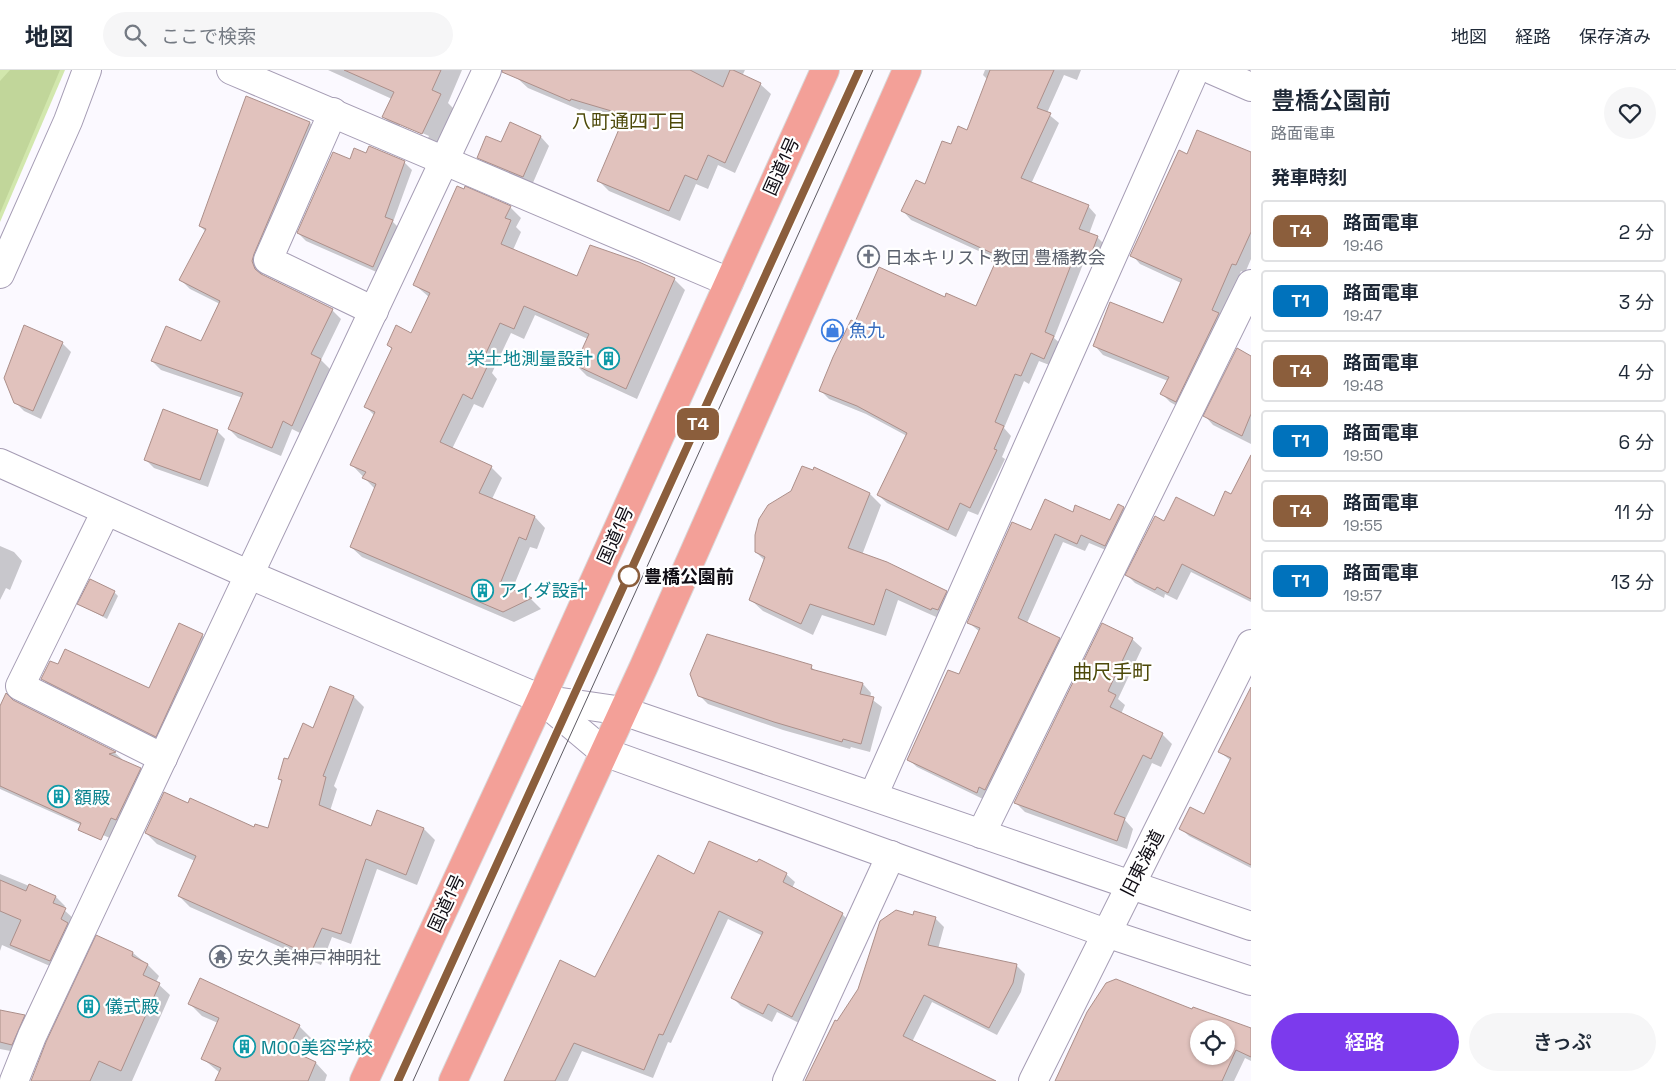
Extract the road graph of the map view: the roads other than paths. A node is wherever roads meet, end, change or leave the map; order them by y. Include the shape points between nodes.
1 (88, 70) edge
2 (231, 70) edge
3 (487, 70) edge
4 (825, 70) edge
5 (908, 70) edge
6 (1195, 70) edge
7 (1212, 70) edge
8 (1251, 87) edge
9 (333, 112) junction
10 (443, 162) junction
11 (0, 274) edge
12 (728, 282) junction
13 (1251, 284) edge
14 (374, 311) junction
15 (0, 463) edge
16 (106, 511) junction
17 (250, 575) junction
18 (1251, 644) edge
19 (541, 699) junction
20 (623, 711) junction
21 (604, 752) junction
22 (164, 758) junction
23 (873, 796) junction
24 (981, 834) junction
25 (891, 855) junction
26 (1132, 885) junction
27 (1251, 926) edge
28 (1106, 934) junction
29 (1251, 981) edge
30 (14, 1081) edge
31 (364, 1081) edge
32 (453, 1081) edge
33 (787, 1081) edge
34 (1033, 1081) edge

1 - 11 street
2 - 9 street
3 - 10 street
4 - 12 highway, 国道1号
5 - 20 highway
6 - 23 street
7 - 8 street
9 - 10 street
9 - 14 street via 268,260
10 - 12 street
10 - 14 street
12 - 19 highway, 国道1号
13 - 24 street
14 - 17 street
15 - 16 street
16 - 17 street
16 - 22 street via 20,686
17 - 19 street
17 - 22 street
18 - 26 street, 旧東海道
19 - 20 street
19 - 21 street
19 - 31 highway, 国道1号
20 - 21 highway
20 - 23 street
21 - 25 street
21 - 32 highway
22 - 30 street via 32,1036
23 - 24 street
24 - 26 street
25 - 28 street
25 - 33 street
26 - 27 street
26 - 28 street, 旧東海道
28 - 29 street
28 - 34 street, 旧東海道

